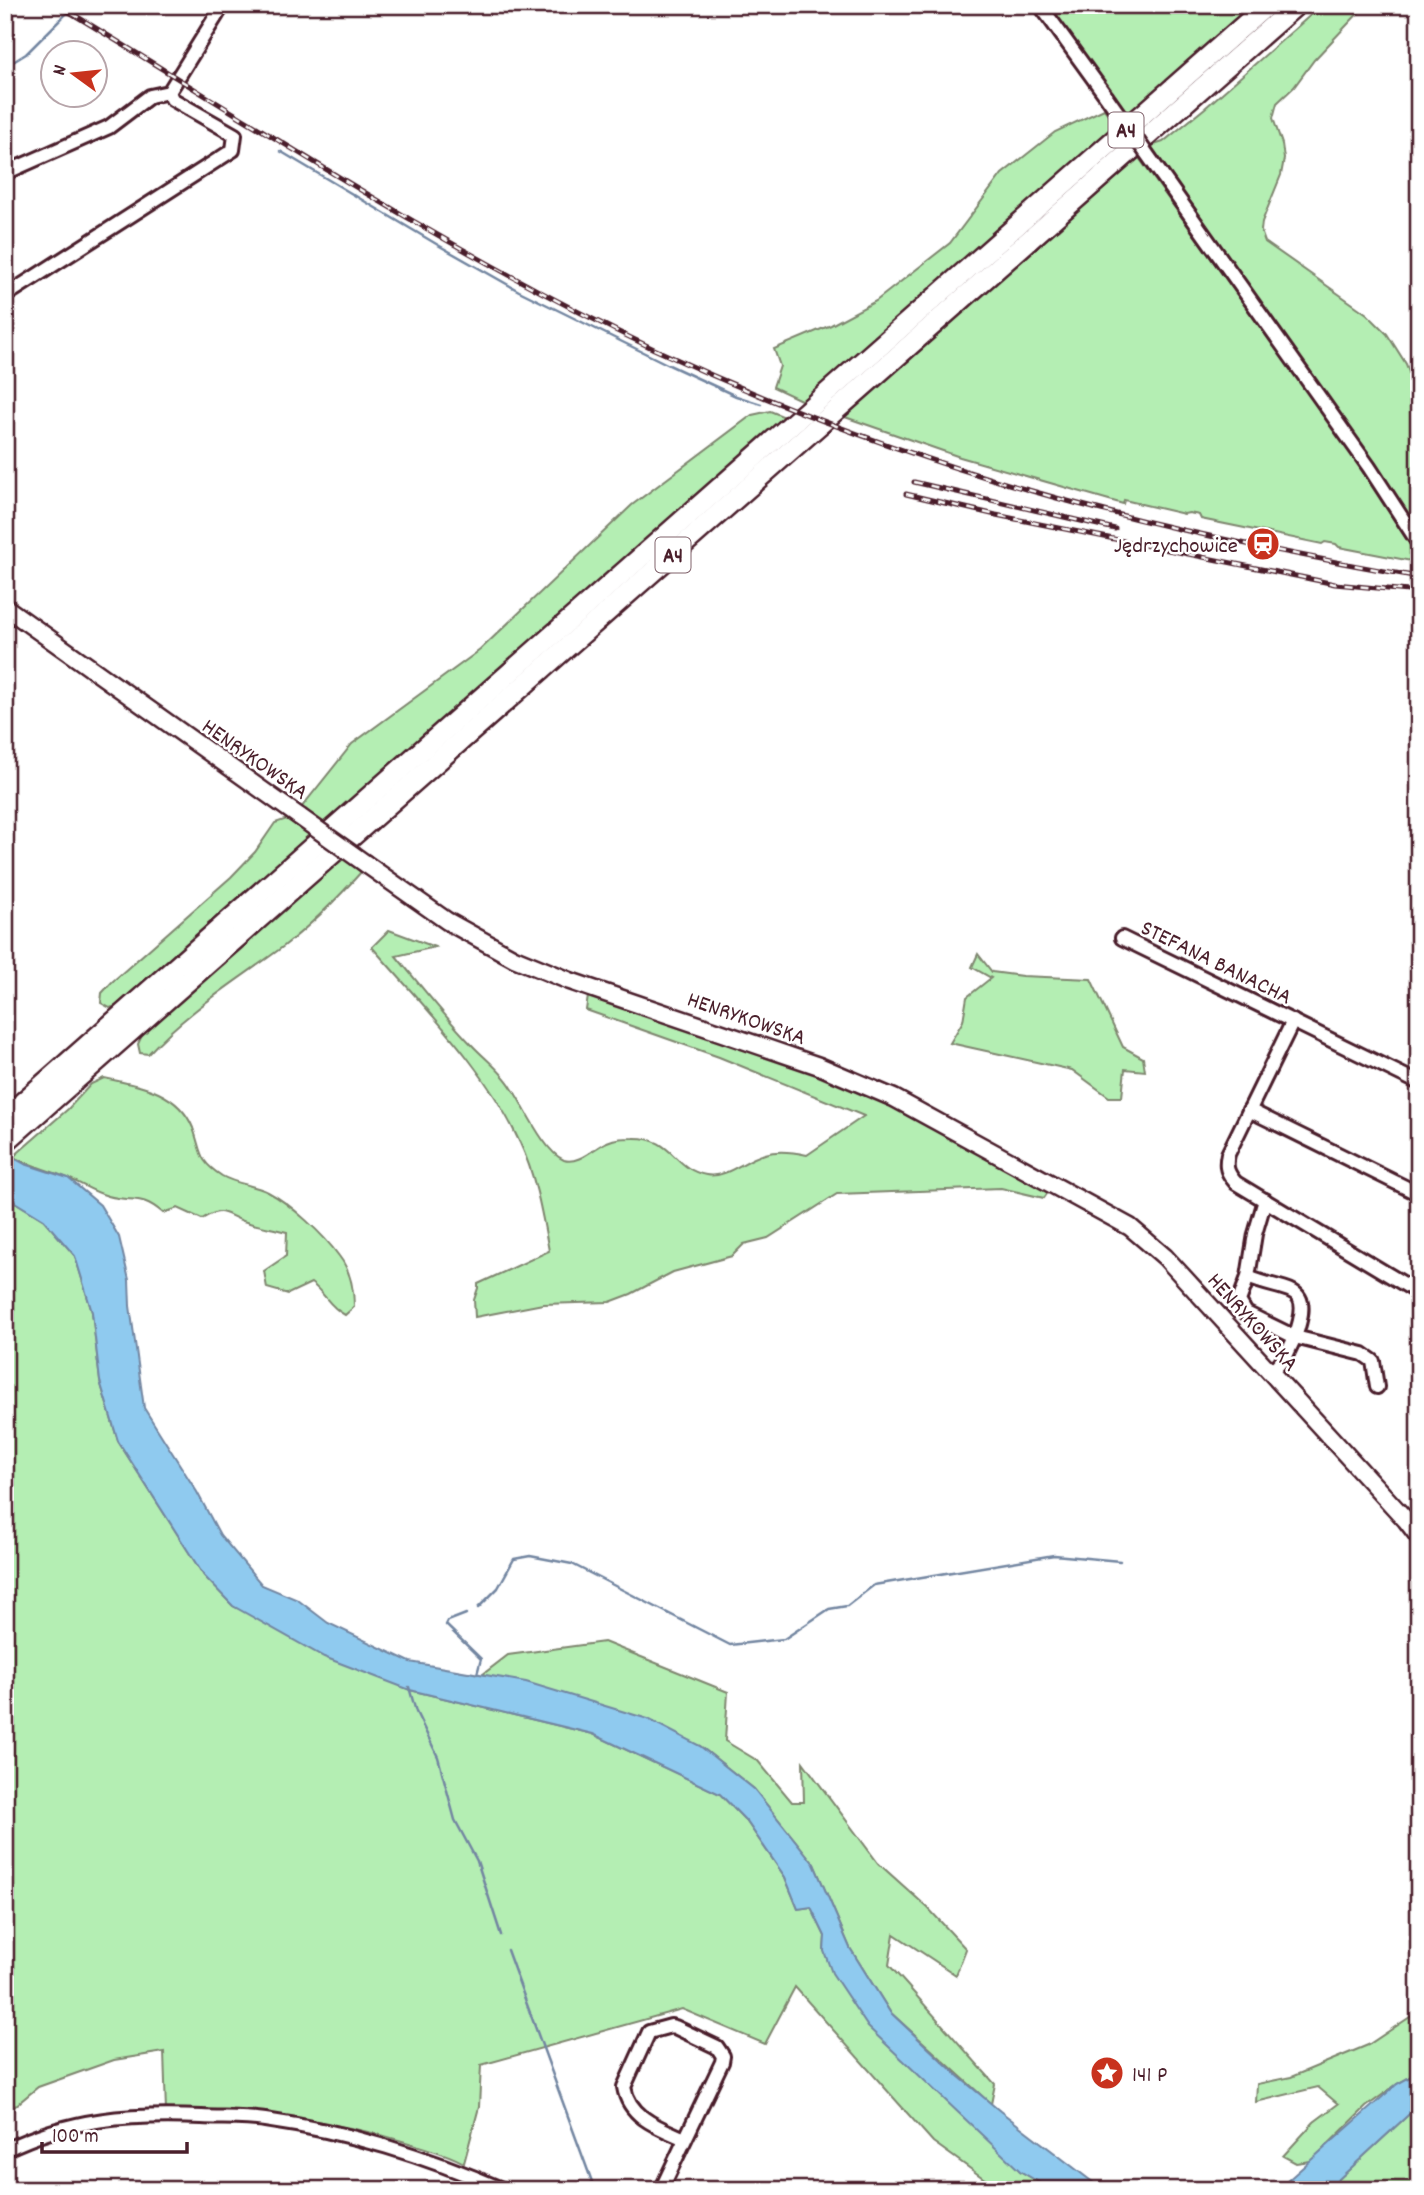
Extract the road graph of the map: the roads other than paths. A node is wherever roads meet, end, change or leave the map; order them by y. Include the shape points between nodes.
1 (223, 5) edge
2 (1040, 5) edge
3 (1267, 5) edge
4 (1296, 5) edge
5 (169, 93) junction
6 (5, 173) edge
7 (5, 296) edge
8 (1419, 544) edge
9 (5, 607) edge
10 (1122, 937) dead end
11 (1293, 1021) junction
12 (1419, 1083) edge
13 (41, 1098) junction
14 (1249, 1110) junction
15 (5, 1118) edge
16 (5, 1142) edge
17 (1419, 1194) edge
18 (1265, 1200) junction
19 (1248, 1277) junction
20 (1418, 1290) edge
21 (1295, 1337) junction
22 (1270, 1373) junction
23 (1377, 1387) dead end
24 (1419, 1537) edge
25 (685, 2139) junction
26 (5, 2150) edge
27 (504, 2190) edge
28 (661, 2190) edge

1 - 5 street
2 - 8 street, bridge
3 - 13 highway, A4
4 - 13 highway, A4
5 - 6 street via 150,96 110,128
5 - 7 street via 235,135 233,150
9 - 22 main road, HENRYKOWSKA, bridge via 447,921 514,958 819,1066 894,1098 1130,1227 1165,1257
10 - 11 street, STEFANA BANACHA
11 - 12 street, STEFANA BANACHA
11 - 14 street
13 - 15 highway, A4
13 - 16 highway, A4
14 - 17 street
14 - 18 street via 1228,1154 1226,1169 1236,1183
18 - 19 street
18 - 20 street
19 - 21 street via 1240,1296 1242,1307 1261,1322
19 - 21 street via 1296,1293 1302,1300
21 - 22 street
21 - 23 street via 1363,1354 1373,1361
22 - 24 main road, HENRYKOWSKA
25 - 25 street via 723,2056 717,2047 671,2026 649,2032 624,2087 643,2119
25 - 28 street
26 - 27 street via 40,2134 136,2116 262,2120 373,2141

